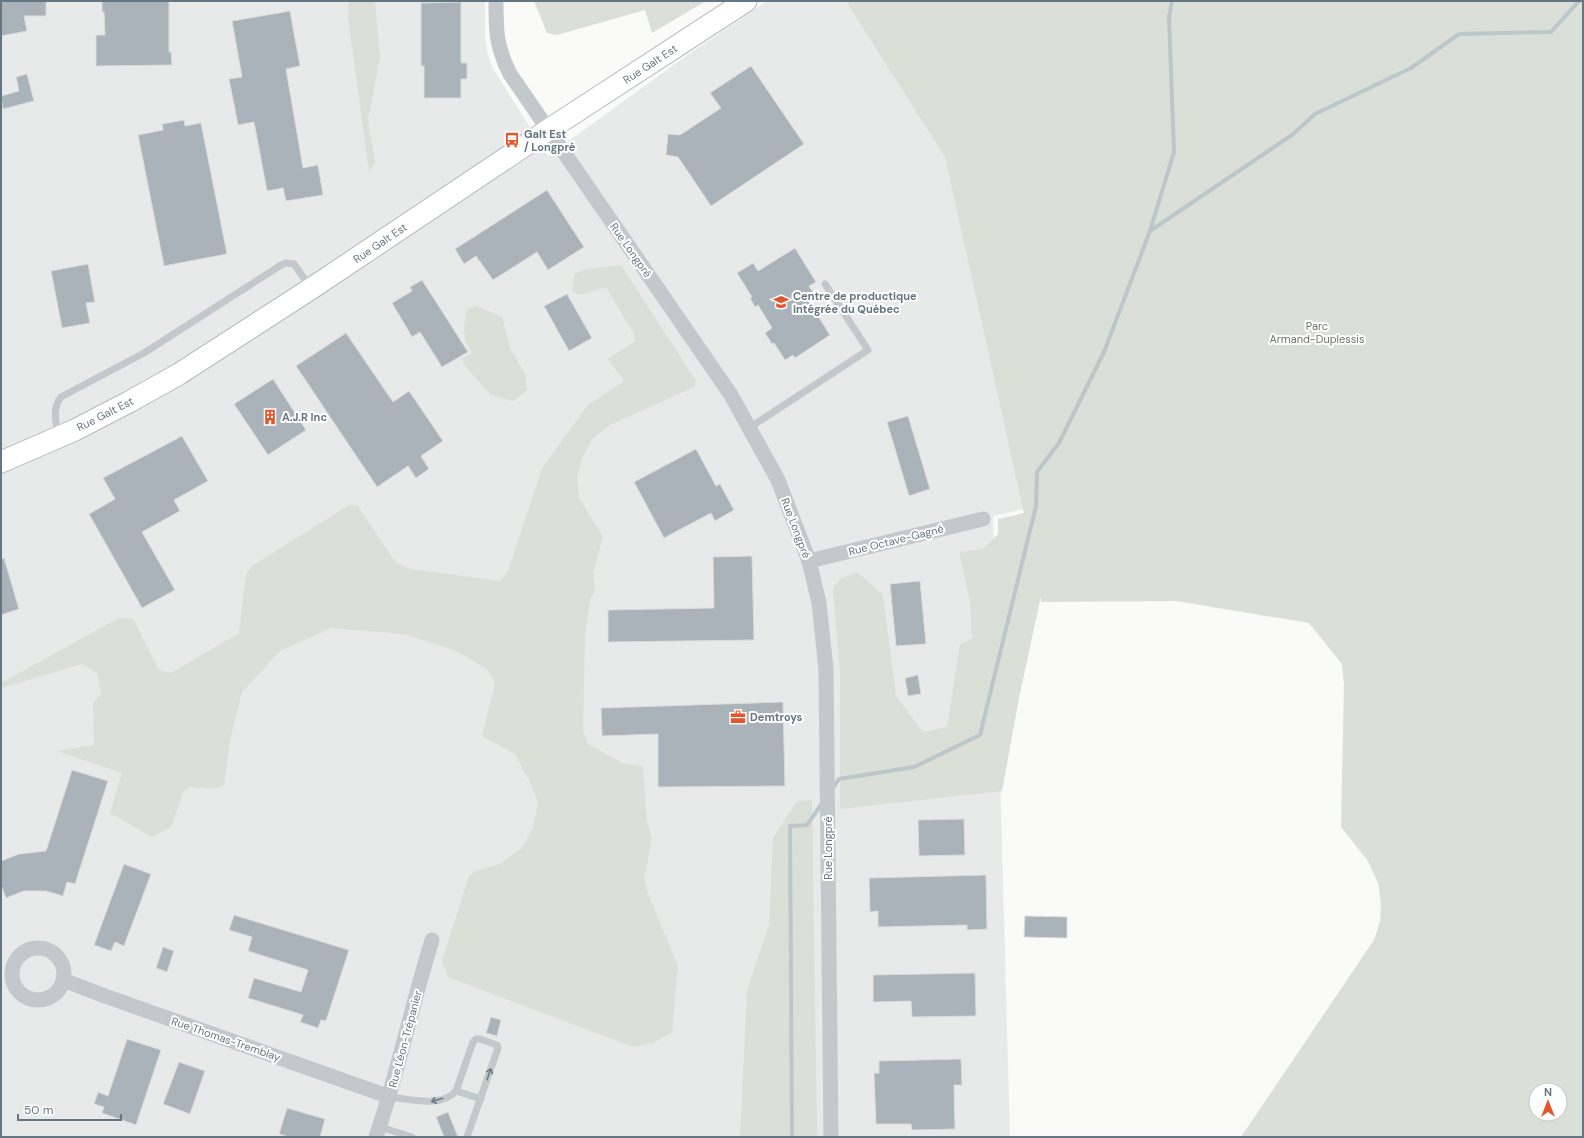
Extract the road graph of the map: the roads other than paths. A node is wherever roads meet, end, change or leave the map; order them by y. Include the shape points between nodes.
1 (496, 1) edge
2 (746, 1) edge
3 (548, 130) junction
4 (825, 284) dead end
5 (312, 288) junction
6 (749, 428) junction
7 (59, 438) junction
8 (1, 462) edge
9 (983, 519) dead end
10 (809, 561) junction
11 (432, 940) dead end
12 (63, 980) dead end
13 (456, 1091) junction
14 (390, 1097) junction
15 (480, 1099) junction
16 (378, 1132) edge
17 (412, 1137) edge
18 (467, 1137) edge
19 (831, 1137) edge

1 - 3 street, Rue Longpré via 496,34 503,59 510,74
2 - 3 street, Rue Galt Est
3 - 5 street, Rue Galt Est
3 - 6 street, Rue Longpré via 731,395
4 - 6 lane via 868,350
5 - 7 street, Rue Galt Est via 179,374
5 - 7 lane via 294,264 281,265 144,353 62,397 56,407
6 - 10 street, Rue Longpré via 778,480
7 - 8 street, Rue Galt Est
9 - 10 street, Rue Octave-Gagné
10 - 19 street, Rue Longpré via 819,603 826,670
11 - 14 street, Rue Léon-Trépanier
12 - 14 street, Rue Thomas-Tremblay
13 -> 14 lane via 453,1095 434,1102
13 - 15 lane
15 -> 13 lane via 498,1048 494,1043 480,1039 473,1042
14 - 16 street, Rue Léon-Trépanier
15 - 18 lane
16 - 17 lane

